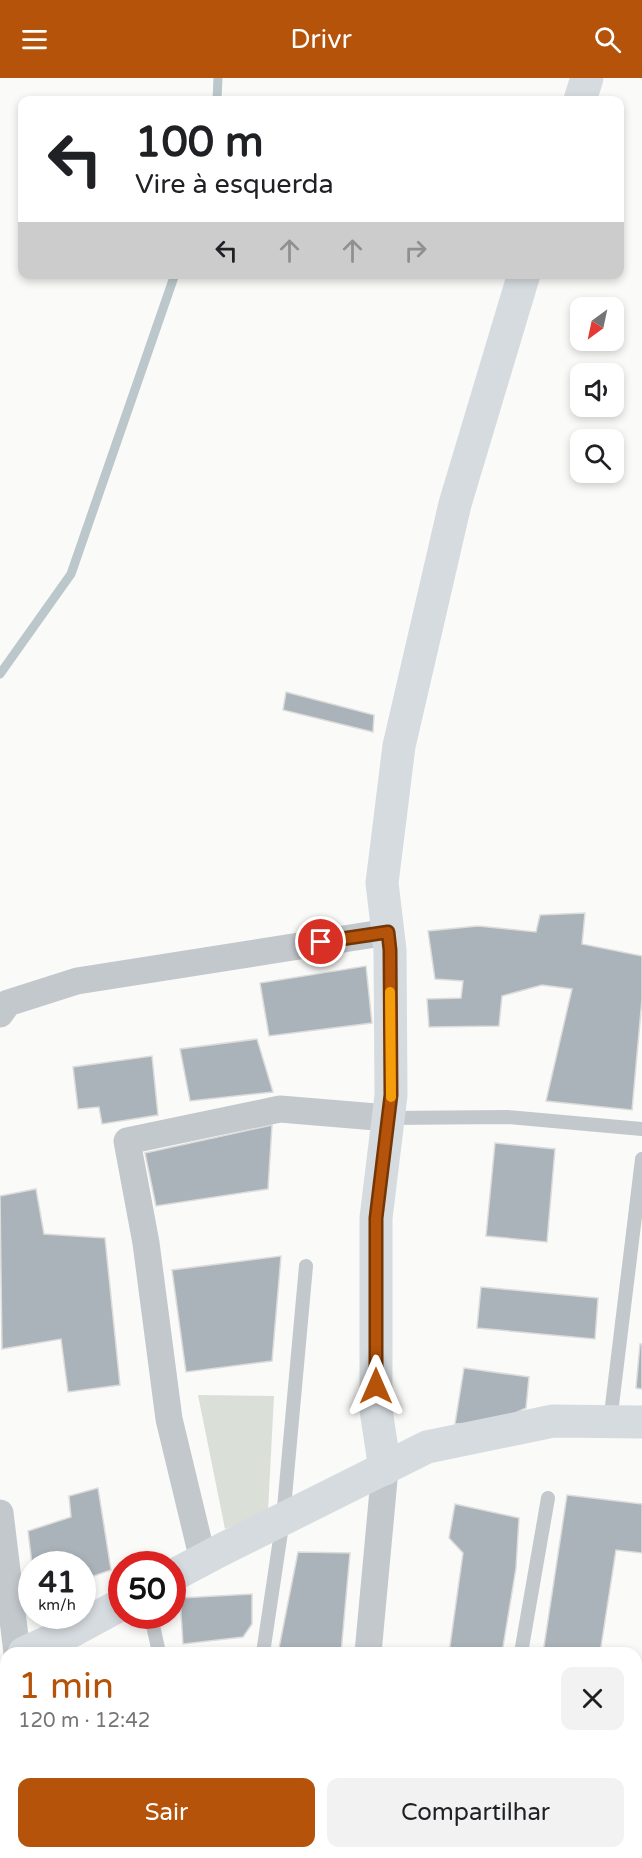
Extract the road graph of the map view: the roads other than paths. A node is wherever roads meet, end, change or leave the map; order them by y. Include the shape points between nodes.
1 (588, 78) edge
2 (581, 96) edge
3 (522, 279) edge
4 (388, 932) junction
5 (0, 1014) edge
6 (388, 1118) junction
7 (642, 1129) edge
8 (642, 1159) edge
9 (306, 1266) dead end
10 (610, 1422) junction
11 (642, 1422) edge
12 (385, 1469) junction
13 (548, 1498) dead end
14 (0, 1513) edge
15 (283, 1519) junction
16 (203, 1560) junction
17 (186, 1569) edge
18 (108, 1613) edge
19 (154, 1629) edge
20 (62, 1644) edge
21 (16, 1647) edge
22 (158, 1647) edge
23 (264, 1647) edge
24 (369, 1647) edge
25 (522, 1647) edge

1 - 2 main road
3 - 4 main road via 455,504 399,746 382,883
4 - 5 street via 77,981 8,1003
4 - 6 main road
6 - 7 lane via 507,1117
6 - 12 main road via 376,1218 376,1410
6 - 16 street via 280,1109 127,1141 146,1243 169,1419
8 - 10 lane
9 - 15 lane
10 - 11 main road
10 - 12 main road via 553,1421 427,1447
12 - 15 main road
12 - 24 street
13 - 25 lane
14 - 21 street
15 - 16 main road
15 - 23 lane
16 - 17 main road
18 - 20 main road
19 - 22 lane

